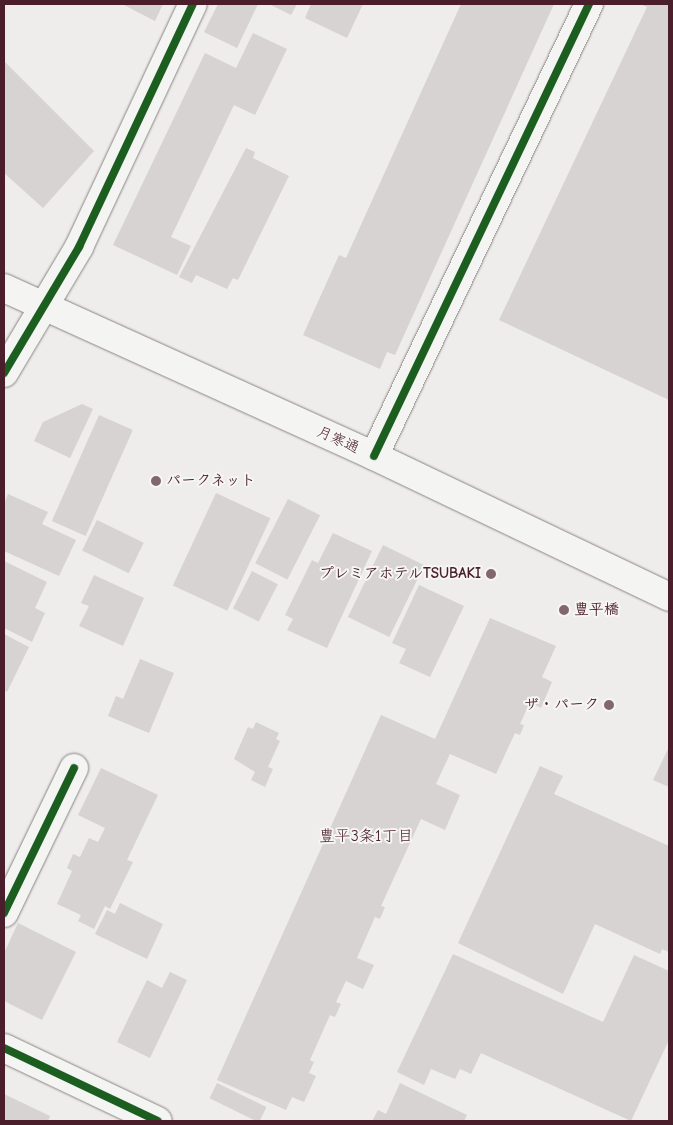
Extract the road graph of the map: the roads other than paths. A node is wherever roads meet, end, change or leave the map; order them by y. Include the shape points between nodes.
1 (192, 4) edge
2 (589, 4) edge
3 (4, 288) edge
4 (44, 307) junction
5 (4, 373) edge
6 (374, 456) junction
7 (669, 597) edge
8 (74, 768) dead end
9 (4, 913) edge
10 (4, 1048) edge
11 (158, 1121) edge

1 - 4 main road via 79,247
2 - 6 main road
3 - 4 main road, 月寒通
4 - 5 main road
4 - 6 main road, 月寒通
6 - 7 main road, 月寒通
8 - 9 main road
10 - 11 main road

